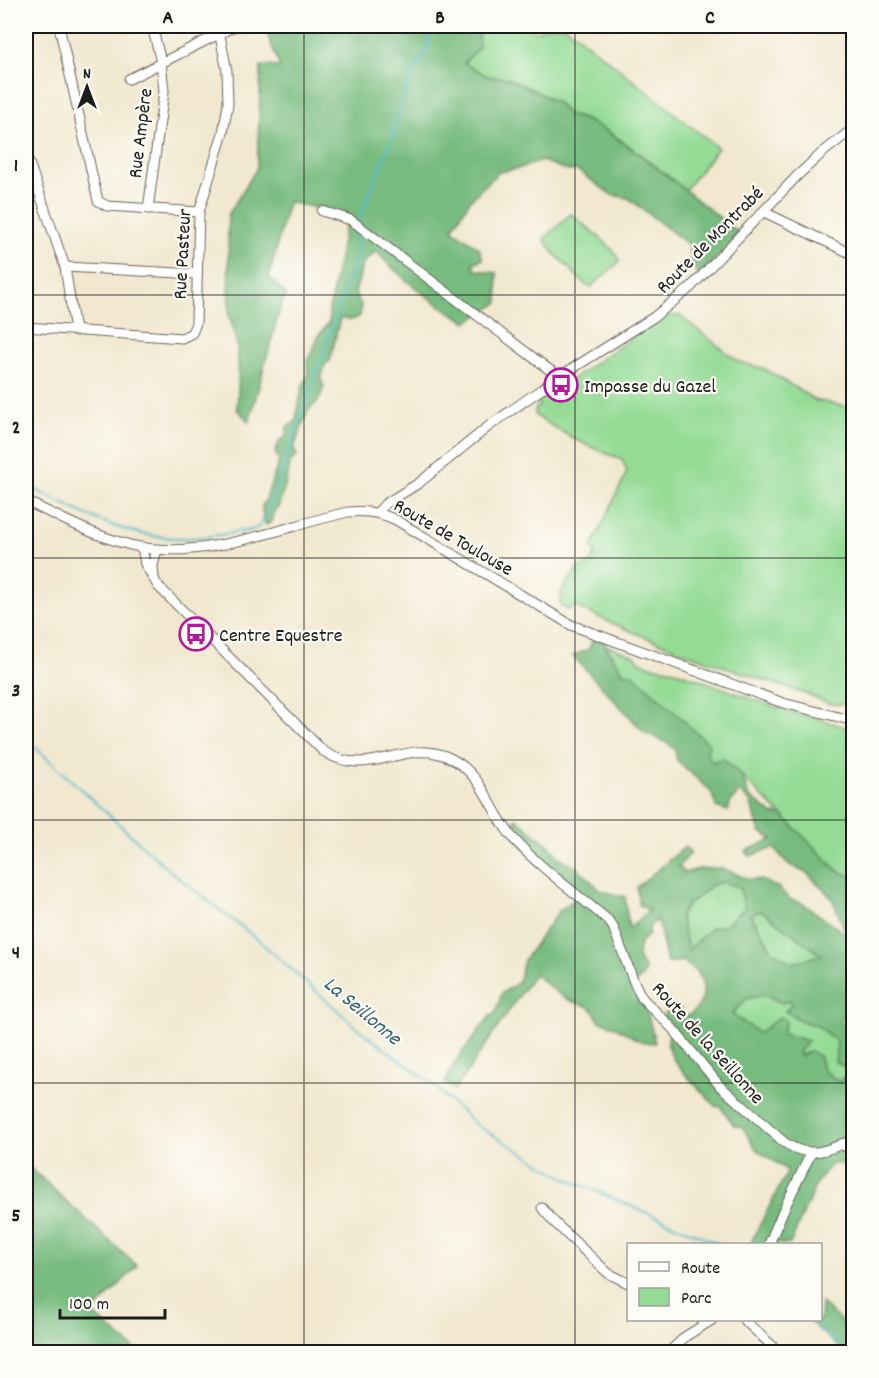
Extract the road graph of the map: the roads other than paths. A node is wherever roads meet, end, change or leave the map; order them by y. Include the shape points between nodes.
1 (59, 26) edge
2 (152, 26) edge
3 (235, 26) edge
4 (220, 29) edge
5 (161, 62) junction
6 (129, 79) dead end
7 (854, 128) edge
8 (26, 154) edge
9 (148, 209) junction
10 (322, 211) dead end
11 (199, 212) junction
12 (764, 212) junction
13 (854, 255) edge
14 (65, 267) junction
15 (197, 274) junction
16 (26, 327) edge
17 (75, 331) junction
18 (559, 377) junction
19 (26, 501) edge
20 (378, 512) junction
21 (142, 547) junction
22 (158, 549) junction
23 (153, 578) junction
24 (854, 721) edge
25 (854, 1139) edge
26 (841, 1144) junction
27 (854, 1152) edge
28 (812, 1153) junction
29 (542, 1208) dead end
30 (770, 1243) edge
31 (627, 1282) edge
32 (745, 1321) edge
33 (698, 1323) edge
34 (669, 1353) edge
35 (779, 1353) edge

1 - 9 street via 98,201 107,206
2 - 5 street, Rue Ampère
3 - 4 street
4 - 5 street
4 - 11 street, Rue Pasteur via 228,85 226,117
5 - 6 street
5 - 9 street, Rue Ampère via 164,91
7 - 12 street, Route de Montrabé via 822,153
8 - 14 street
9 - 11 street
10 - 18 street via 357,225
11 - 15 street, Rue Pasteur
12 - 13 street
12 - 18 street, Route de Montrabé via 674,301
14 - 15 street
14 - 17 street
15 - 17 street, Rue Pasteur via 196,323 188,336
16 - 17 street
18 - 20 street, Route de Montrabé
19 - 21 street, Route de Toulouse via 100,535
20 - 22 street, Route de Toulouse via 348,512 215,545
20 - 24 street, Route de Toulouse via 571,625 783,703
21 - 22 street, Route de Toulouse
21 - 23 street, Route de la Seillonne
22 - 23 street
23 - 28 street, Route de la Seillonne via 333,758 361,764 430,752 450,758 468,770 515,841 608,920 637,989 720,1086 785,1143 795,1150
25 - 26 street
26 - 27 street
26 - 28 street
28 - 30 street
29 - 31 street via 608,1273
32 - 35 street
33 - 34 street

